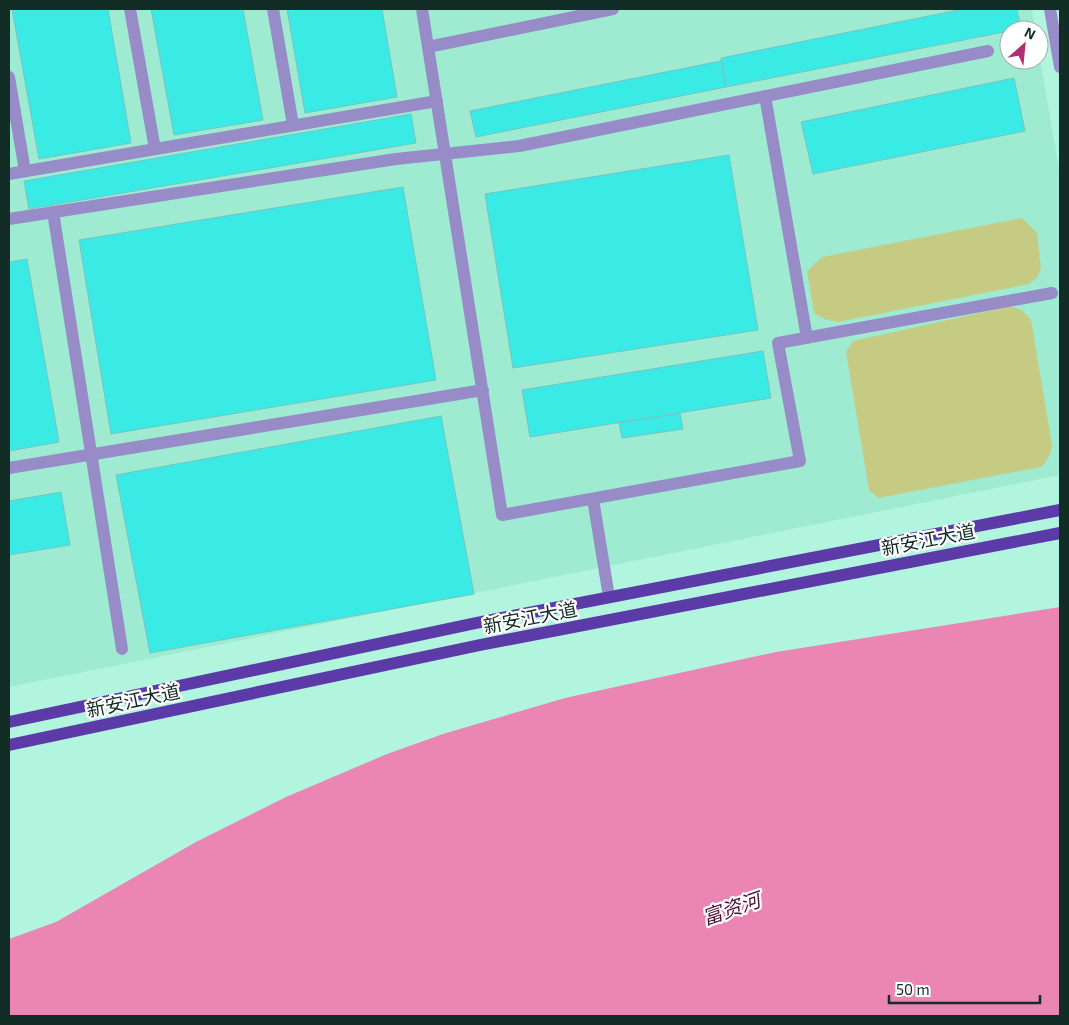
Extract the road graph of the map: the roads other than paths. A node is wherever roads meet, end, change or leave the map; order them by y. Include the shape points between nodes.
1 (130, 9) edge
2 (273, 9) edge
3 (422, 9) edge
4 (613, 9) edge
5 (1050, 9) edge
6 (428, 47) junction
7 (988, 51) dead end
8 (1060, 67) edge
9 (9, 77) edge
10 (765, 96) junction
11 (437, 100) junction
12 (293, 125) junction
13 (155, 149) junction
14 (445, 154) junction
15 (25, 171) junction
16 (9, 174) edge
17 (53, 212) junction
18 (9, 219) edge
19 (1052, 293) dead end
20 (807, 338) junction
21 (482, 390) junction
22 (91, 454) junction
23 (9, 468) edge
24 (593, 499) junction
25 (1060, 510) edge
26 (1060, 533) edge
27 (608, 597) junction
28 (122, 650) dead end
29 (9, 722) edge
30 (9, 745) edge

1 - 13 street
2 - 12 street
3 - 6 street
4 - 6 street
5 - 8 street
6 - 11 street
7 - 10 street
9 - 15 street
10 - 14 street via 519,146
10 - 20 street
11 - 12 street
11 - 14 street
12 - 13 street
13 - 15 street
14 - 17 street
14 - 21 street
15 - 16 street
17 - 18 street
17 - 22 street
19 - 20 street
20 - 24 street via 778,343 800,461
21 - 22 street
21 - 24 street via 502,515
22 - 23 street
22 - 28 street
24 - 27 street
25 - 27 main road, 新安江大道
26 - 30 main road, 新安江大道 via 480,646
27 - 29 main road, 新安江大道

